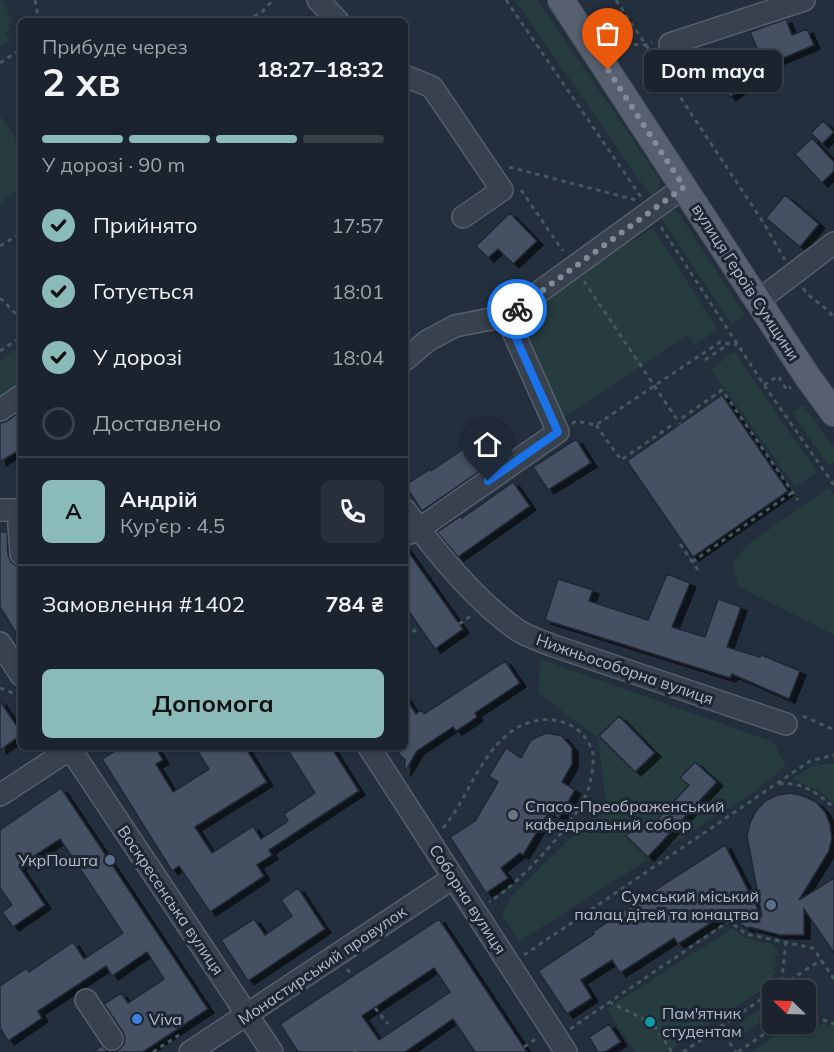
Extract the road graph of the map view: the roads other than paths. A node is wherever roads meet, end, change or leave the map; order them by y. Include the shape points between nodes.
1 (318, 0) edge
2 (561, 0) edge
3 (804, 0) edge
4 (770, 5) edge
5 (335, 18) edge
6 (670, 44) dead end
7 (408, 77) edge
8 (684, 187) junction
9 (463, 217) dead end
10 (834, 243) edge
11 (758, 301) junction
12 (506, 316) junction
13 (408, 357) edge
14 (18, 398) edge
15 (0, 410) edge
16 (834, 413) edge
17 (0, 510) edge
18 (18, 510) edge
19 (408, 517) edge
20 (414, 531) junction
21 (0, 643) edge
22 (18, 670) edge
23 (786, 724) dead end
24 (68, 750) edge
25 (72, 750) edge
26 (371, 750) edge
27 (0, 795) edge
28 (453, 878) junction
29 (86, 1000) dead end
30 (248, 1015) junction
31 (112, 1039) dead end
32 (561, 1045) edge
33 (190, 1052) edge
34 (272, 1052) edge

1 - 5 street
2 - 8 main road, вулиця Героїв Сумщини
3 - 4 street
4 - 6 street
7 - 9 street via 432,87 502,190
8 - 11 main road, вулиця Героїв Сумщини
8 - 12 street
10 - 11 street
11 - 16 main road, вулиця Героїв Сумщини
12 - 13 street via 455,326 427,341
12 - 20 street via 558,432
14 - 15 street
17 - 18 street
19 - 20 street, Нижньособорна вулиця
20 - 23 street, Нижньособорна вулиця via 486,606 519,631
21 - 22 street
24 - 27 street
25 - 30 street, Воскресенська вулиця
26 - 28 street, Соборна вулиця
28 - 30 street, Монастирський провулок
28 - 32 street, Соборна вулиця
29 - 31 street
30 - 33 street, Монастирський провулок
30 - 34 street, Воскресенська вулиця

